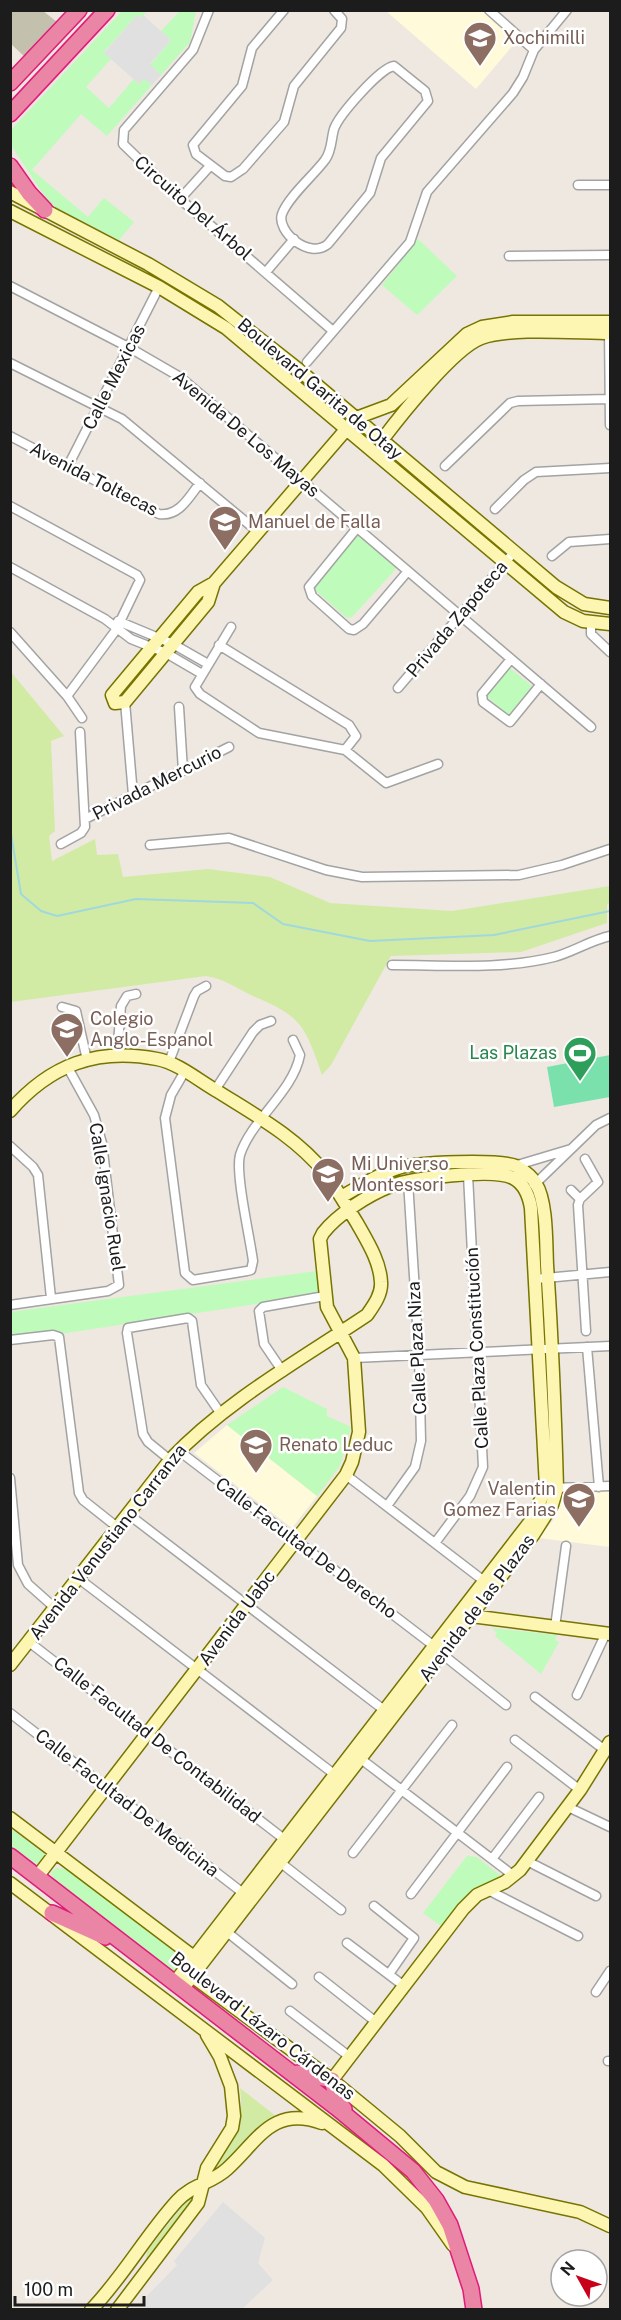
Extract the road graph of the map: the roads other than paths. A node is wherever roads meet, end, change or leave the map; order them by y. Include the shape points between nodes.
1 (80, 10) edge
2 (107, 10) edge
3 (209, 10) edge
4 (284, 10) edge
5 (334, 10) edge
6 (489, 10) edge
7 (567, 10) edge
8 (534, 50) junction
9 (10, 83) edge
10 (10, 114) edge
11 (10, 166) edge
12 (210, 166) junction
13 (578, 185) dead end
14 (610, 185) edge
15 (10, 192) edge
16 (180, 199) junction
17 (45, 210) junction
18 (10, 211) edge
19 (294, 239) junction
20 (610, 255) edge
21 (509, 256) dead end
22 (266, 272) junction
23 (10, 286) edge
24 (159, 287) junction
25 (610, 327) edge
26 (513, 328) junction
27 (333, 331) junction
28 (130, 348) junction
29 (307, 362) dead end
30 (10, 363) edge
31 (610, 399) edge
32 (391, 405) junction
33 (99, 407) junction
34 (402, 414) junction
35 (356, 418) junction
36 (610, 425) edge
37 (346, 429) junction
38 (10, 436) edge
39 (382, 440) junction
40 (68, 466) junction
41 (445, 466) dead end
42 (610, 468) edge
43 (301, 480) junction
44 (200, 483) junction
45 (10, 506) edge
46 (495, 509) dead end
47 (357, 528) junction
48 (257, 531) junction
49 (610, 539) edge
50 (515, 551) junction
51 (552, 555) dead end
52 (505, 562) junction
53 (10, 567) edge
54 (408, 572) junction
55 (214, 583) junction
56 (610, 608) edge
57 (460, 614) junction
58 (591, 623) junction
59 (610, 624) edge
60 (118, 626) junction
61 (231, 627) dead end
62 (10, 632) edge
63 (155, 644) junction
64 (219, 645) junction
65 (169, 648) junction
66 (610, 652) edge
67 (511, 659) junction
68 (208, 664) junction
69 (202, 674) junction
70 (122, 683) junction
71 (541, 684) junction
72 (398, 688) dead end
73 (134, 692) junction
74 (67, 696) junction
75 (125, 702) junction
76 (179, 707) dead end
77 (82, 718) dead end
78 (591, 727) dead end
79 (80, 732) dead end
80 (229, 747) dead end
81 (345, 750) junction
82 (438, 764) dead end
83 (183, 771) junction
84 (134, 795) junction
85 (85, 819) junction
86 (61, 844) dead end
87 (150, 846) dead end
88 (610, 849) edge
89 (610, 936) edge
90 (392, 965) dead end
91 (206, 986) dead end
92 (136, 994) dead end
93 (62, 1007) dead end
94 (272, 1021) dead end
95 (293, 1040) dead end
96 (117, 1055) junction
97 (87, 1060) junction
98 (169, 1062) junction
99 (67, 1066) junction
100 (185, 1071) junction
101 (215, 1090) junction
102 (10, 1111) edge
103 (610, 1118) edge
104 (262, 1120) junction
105 (10, 1146) edge
106 (574, 1148) junction
107 (585, 1159) dead end
108 (514, 1166) junction
109 (468, 1175) junction
110 (408, 1181) junction
111 (531, 1186) junction
112 (571, 1190) dead end
113 (341, 1197) junction
114 (580, 1198) junction
115 (350, 1212) junction
116 (610, 1272) edge
117 (580, 1275) junction
118 (548, 1278) junction
119 (534, 1279) junction
120 (325, 1296) junction
121 (51, 1298) junction
122 (10, 1305) edge
123 (586, 1331) dead end
124 (340, 1333) junction
125 (10, 1341) edge
126 (610, 1346) edge
127 (587, 1347) junction
128 (553, 1348) junction
129 (538, 1349) junction
130 (476, 1352) junction
131 (419, 1355) junction
132 (354, 1358) junction
133 (283, 1372) junction
134 (221, 1414) junction
135 (174, 1455) junction
136 (346, 1475) junction
137 (10, 1478) edge
138 (599, 1486) junction
139 (610, 1486) edge
140 (552, 1488) junction
141 (387, 1506) junction
142 (128, 1514) junction
143 (117, 1527) junction
144 (296, 1540) junction
145 (435, 1543) junction
146 (566, 1546) dead end
147 (78, 1578) junction
148 (484, 1581) junction
149 (246, 1606) junction
150 (55, 1608) junction
151 (471, 1616) junction
152 (555, 1627) junction
153 (608, 1634) edge
154 (29, 1641) junction
155 (438, 1650) junction
156 (10, 1665) edge
157 (197, 1669) junction
158 (578, 1695) dead end
159 (535, 1697) dead end
160 (506, 1705) dead end
161 (384, 1710) junction
162 (10, 1713) edge
163 (452, 1725) dead end
164 (148, 1734) junction
165 (515, 1740) dead end
166 (608, 1746) edge
167 (361, 1759) junction
168 (507, 1767) dead end
169 (334, 1774) junction
170 (108, 1787) junction
171 (402, 1790) junction
172 (580, 1790) junction
173 (539, 1797) dead end
174 (568, 1807) junction
175 (10, 1818) edge
176 (610, 1827) edge
177 (457, 1833) junction
178 (284, 1839) junction
179 (353, 1852) dead end
180 (56, 1854) junction
181 (10, 1856) edge
182 (492, 1859) junction
183 (527, 1861) junction
184 (280, 1863) junction
185 (514, 1876) junction
186 (37, 1877) junction
187 (10, 1883) edge
188 (488, 1890) junction
189 (243, 1893) junction
190 (411, 1894) dead end
191 (596, 1896) dead end
192 (374, 1906) dead end
193 (341, 1910) dead end
194 (52, 1913) junction
195 (227, 1932) junction
196 (578, 1936) dead end
197 (347, 1943) dead end
198 (130, 1948) junction
199 (198, 1960) junction
200 (610, 1971) edge
201 (388, 1974) junction
202 (319, 1977) dead end
203 (183, 1979) junction
204 (292, 1984) dead end
205 (404, 1986) junction
206 (596, 1992) dead end
207 (290, 2011) dead end
208 (196, 2022) junction
209 (376, 2022) junction
210 (350, 2057) junction
211 (283, 2066) junction
212 (332, 2080) junction
213 (355, 2123) junction
214 (333, 2127) junction
215 (204, 2183) junction
216 (610, 2226) edge
217 (459, 2254) junction
218 (91, 2310) edge
219 (117, 2310) edge
220 (474, 2310) edge

1 - 9 highway
2 - 10 highway
3 - 16 street, Circuito Del Árbol via 193,50 122,137 127,150
4 - 12 street via 252,48 242,86 193,145 196,154
5 - 12 street via 342,19 341,28 294,86 284,122 237,174 225,176
6 - 8 street
7 - 8 street
8 - 27 street via 513,93 427,192 410,242
11 - 17 highway
12 - 16 street
13 - 14 street
15 - 17 street, Boulevard Garita de Otay
16 - 22 street, Circuito Del Árbol
17 - 35 street, Boulevard Garita de Otay via 218,306
18 - 24 street, Boulevard Garita de Otay
19 - 19 street via 282,225 282,212 328,157 338,122 384,69 399,68 425,91 426,106 381,158 370,193 328,244 316,251
19 - 22 street
20 - 21 street
22 - 27 street, Circuito Del Árbol
23 - 28 street, Avenida De Los Mayas
24 - 28 street, Calle Mexicas
24 - 37 street, Boulevard Garita de Otay via 226,328
25 - 26 street
25 - 31 street
26 - 32 street via 482,327 467,334
26 - 34 street via 468,346
27 - 29 street
28 - 33 street, Calle Mexicas
28 - 43 street, Avenida De Los Mayas via 180,377
30 - 33 street
31 - 36 street
31 - 41 street via 510,404
32 - 34 street
32 - 35 street
33 - 40 street, Calle Mexicas
33 - 44 street via 130,425
34 - 39 street
35 - 37 street
35 - 39 street, Boulevard Garita de Otay
37 - 43 street
37 - 52 street, Boulevard Garita de Otay
38 - 40 street, Avenida Toltecas
39 - 50 street, Boulevard Garita de Otay
40 - 44 street, Avenida Toltecas via 159,514 168,515 182,506
42 - 46 street via 536,472
43 - 47 street, Avenida De Los Mayas
43 - 48 street
44 - 48 street
45 - 60 street via 139,577 140,585
47 - 54 street, Avenida De Los Mayas
47 - 54 street via 309,587 312,596 349,629 363,624
48 - 55 street
49 - 51 street via 568,542
50 - 52 street, Privada Zapoteca
50 - 56 street, Boulevard Garita de Otay via 572,597 584,604
52 - 57 street, Privada Zapoteca
52 - 58 street, Boulevard Garita de Otay via 564,612
53 - 60 street
54 - 57 street, Avenida De Los Mayas
55 - 63 street via 198,592
55 - 65 street via 208,602
57 - 67 street, Avenida De Los Mayas
57 - 72 street, Privada Zapoteca
58 - 59 street, Boulevard Garita de Otay
58 - 66 street via 591,634
60 - 63 street
60 - 74 street
61 - 64 street
62 - 74 street
63 - 65 street
63 - 70 street
64 - 68 street
64 - 81 street via 349,725 356,736
65 - 68 street
65 - 69 street
65 - 73 street
67 - 71 street, Avenida De Los Mayas
67 - 71 street via 482,694 483,702 510,722
68 - 69 street
69 - 81 street via 195,687 200,694 259,733
70 - 73 street
70 - 75 street via 112,698 116,703
71 - 78 street, Avenida De Los Mayas
73 - 75 street
74 - 77 street
75 - 84 street
76 - 83 street
79 - 85 street
80 - 83 street, Privada Mercurio
81 - 82 street via 386,783
83 - 84 street, Privada Mercurio
84 - 85 street, Privada Mercurio
85 - 86 street via 83,832
87 - 88 street via 229,838 363,878 519,875
89 - 90 street via 536,961 479,966
91 - 98 street via 194,996
92 - 96 street via 127,996 121,1006
93 - 97 street via 76,1011
94 - 101 street via 253,1032
95 - 104 street via 300,1055 298,1063
96 - 97 street, Avenida Venustiano Carranza
96 - 98 street, Avenida Venustiano Carranza
97 - 99 street, Avenida Venustiano Carranza
98 - 100 street, Avenida Venustiano Carranza
99 - 102 street, Avenida Venustiano Carranza via 46,1076
99 - 121 street, Calle Ignacio Ruel via 94,1115 102,1143 120,1280 116,1289
100 - 101 street, Avenida Venustiano Carranza
100 - 104 street via 171,1095 165,1119 185,1273 193,1280 251,1270 239,1160
101 - 104 street, Avenida Venustiano Carranza
103 - 106 street via 596,1125
104 - 113 street, Avenida Venustiano Carranza via 298,1145
105 - 121 street via 38,1175
106 - 108 street
106 - 111 street
107 - 114 street via 598,1182
108 - 111 street via 530,1176
108 - 113 street via 494,1163 401,1167
109 - 110 street
109 - 111 street via 507,1175
109 - 130 street, Calle Plaza Constitución
110 - 115 street via 380,1191
110 - 131 street, Calle Plaza Niza
111 - 118 street, Avenida de las Plazas via 541,1198
111 - 119 street, Avenida de las Plazas
112 - 114 street
113 - 115 street, Avenida Venustiano Carranza
114 - 117 street
115 - 120 street, Avenida Uabc via 328,1227 320,1239
115 - 124 street, Avenida Venustiano Carranza via 375,1258 381,1283 367,1315
116 - 117 street
117 - 118 street
117 - 123 street
118 - 119 street
118 - 128 street, Avenida de las Plazas
119 - 129 street, Avenida de las Plazas
120 - 124 street, Avenida Uabc via 329,1314
120 - 133 street via 263,1307 258,1314 264,1344
121 - 122 street
124 - 132 street, Avenida Uabc
124 - 133 street, Avenida Venustiano Carranza
125 - 143 street via 53,1335 62,1342 79,1493
126 - 127 street
127 - 128 street
127 - 138 street
128 - 129 street
128 - 140 street, Avenida de las Plazas
129 - 130 street
129 - 140 street, Avenida de las Plazas
130 - 131 street
130 - 145 street, Calle Plaza Constitución via 483,1467 470,1496
131 - 132 street
131 - 141 street, Calle Plaza Niza via 420,1455
132 - 136 street, Avenida Uabc via 359,1432
133 - 134 street, Avenida Venustiano Carranza
134 - 135 street, Avenida Venustiano Carranza
134 - 135 street via 201,1385 194,1324 188,1318 130,1327 127,1334 143,1434 148,1442
135 - 142 street, Avenida Venustiano Carranza
135 - 144 street, Calle Facultad De Derecho
136 - 141 street
136 - 144 street, Avenida Uabc
137 - 150 street via 18,1565 28,1584
138 - 139 street
138 - 140 street
140 - 148 street, Avenida de las Plazas
140 - 151 street, Avenida de las Plazas via 544,1519
141 - 145 street
142 - 143 street, Avenida Venustiano Carranza
142 - 149 street
143 - 147 street, Avenida Venustiano Carranza
144 - 149 street, Avenida Uabc
144 - 155 street, Calle Facultad De Derecho
145 - 148 street
146 - 152 street
147 - 150 street, Avenida Venustiano Carranza
147 - 157 street
148 - 155 street, Avenida de las Plazas
149 - 157 street, Avenida Uabc
149 - 161 street
150 - 154 street, Avenida Venustiano Carranza
151 - 152 street
151 - 155 street, Avenida de las Plazas
152 - 153 street
153 - 158 street
154 - 156 street, Avenida Venustiano Carranza
154 - 164 street, Calle Facultad De Contabilidad
155 - 160 street, Calle Facultad De Derecho
155 - 161 street, Avenida de las Plazas
155 - 167 street, Avenida de las Plazas
157 - 164 street, Avenida Uabc
157 - 169 street
159 - 166 street
161 - 169 street, Avenida de las Plazas
162 - 170 street, Calle Facultad De Medicina
163 - 171 street
164 - 170 street, Avenida Uabc
164 - 178 street, Calle Facultad De Contabilidad
165 - 172 street
166 - 172 street
167 - 171 street
167 - 184 street, Avenida de las Plazas
168 - 177 street
169 - 178 street, Avenida de las Plazas
170 - 180 street, Avenida Uabc
170 - 189 street, Calle Facultad De Medicina
171 - 177 street
171 - 179 street
172 - 174 street
173 - 182 street
174 - 176 street
174 - 183 street
175 - 180 street
177 - 182 street
177 - 190 street
178 - 189 street, Avenida de las Plazas
180 - 186 street, Avenida Uabc
180 - 199 street
181 - 186 highway, Boulevard Lázaro Cárdenas
182 - 185 street
183 - 185 street
183 - 191 street
184 - 193 street
184 - 195 street, Avenida de las Plazas
185 - 188 street
186 - 198 highway, Boulevard Lázaro Cárdenas
187 - 194 street, Boulevard Lázaro Cárdenas
188 - 196 street
188 - 205 street via 463,1909
189 - 199 street, Avenida de las Plazas
192 - 201 street via 414,1938
194 - 198 highway
194 - 208 street, Boulevard Lázaro Cárdenas
195 - 199 street, Avenida de las Plazas
195 - 204 street
197 - 201 street
198 - 203 highway, Boulevard Lázaro Cárdenas
199 - 203 street, Avenida de las Plazas
200 - 206 street
201 - 205 street
202 - 209 street
203 - 211 highway, Boulevard Lázaro Cárdenas
203 - 212 street
205 - 209 street
207 - 210 street
208 - 214 street, Boulevard Lázaro Cárdenas
208 - 215 street via 220,2057 234,2100 232,2128 212,2157
209 - 210 street
210 - 212 street
211 - 212 highway via 304,2076
211 - 213 highway, Boulevard Lázaro Cárdenas
212 - 213 highway via 337,2099
212 - 216 street via 400,2136 427,2165 453,2182 580,2212
213 - 217 highway, Boulevard Lázaro Cárdenas via 426,2186 450,2224
214 - 215 street via 307,2118 278,2122 255,2137 228,2168
214 - 217 street, Boulevard Lázaro Cárdenas via 411,2190
215 - 218 street via 177,2201
215 - 219 street via 191,2214
217 - 220 highway, Boulevard Lázaro Cárdenas

